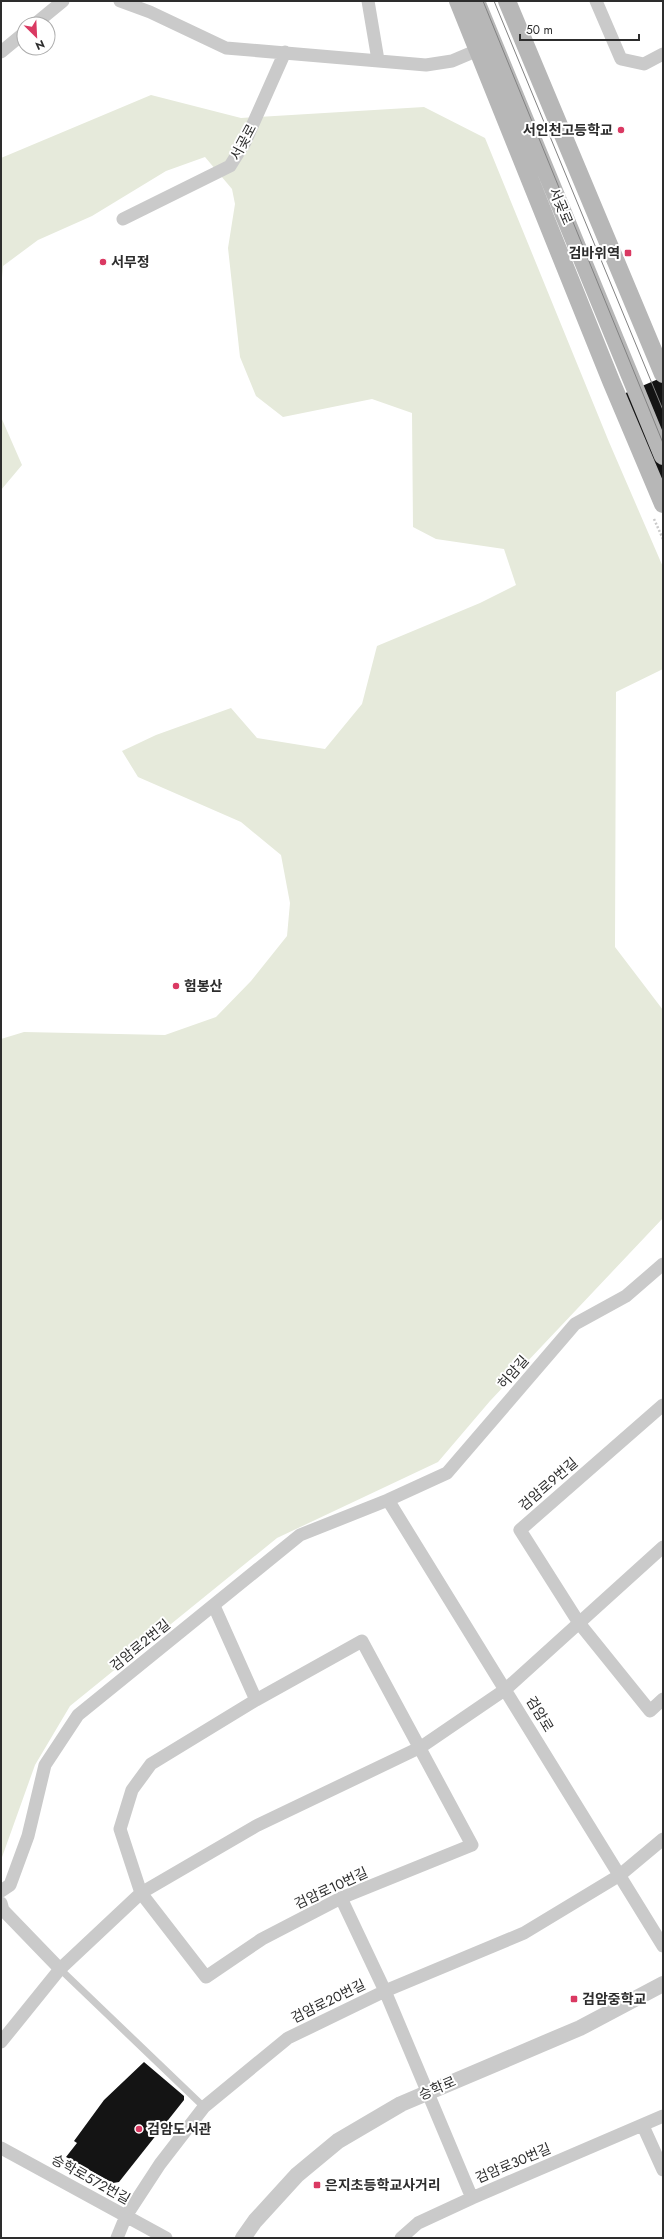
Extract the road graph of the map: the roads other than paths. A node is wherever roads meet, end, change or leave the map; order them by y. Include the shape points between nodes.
1 (63, 1) edge
2 (120, 1) edge
3 (368, 1) edge
4 (458, 1) edge
5 (476, 1) edge
6 (507, 1) edge
7 (596, 1) edge
8 (45, 16) edge
9 (16, 40) edge
10 (478, 50) junction
11 (1, 52) edge
12 (285, 52) junction
13 (663, 54) edge
14 (378, 60) junction
15 (123, 219) dead end
16 (663, 374) edge
17 (663, 456) edge
18 (663, 504) edge
19 (663, 1264) edge
20 (663, 1405) edge
21 (388, 1500) junction
22 (663, 1547) edge
23 (214, 1606) junction
24 (579, 1623) junction
25 (506, 1689) junction
26 (663, 1699) edge
27 (256, 1700) junction
28 (421, 1747) junction
29 (663, 1839) edge
30 (620, 1875) junction
31 (1, 1891) edge
32 (141, 1893) junction
33 (341, 1898) junction
34 (1, 1903) edge
35 (663, 1946) edge
36 (60, 1969) junction
37 (663, 1984) edge
38 (385, 1991) junction
39 (1, 2042) edge
40 (427, 2092) junction
41 (204, 2107) junction
42 (663, 2116) edge
43 (643, 2126) junction
44 (1, 2148) edge
45 (663, 2170) edge
46 (472, 2198) junction
47 (126, 2216) junction
48 (117, 2238) edge
49 (166, 2238) edge
50 (243, 2238) edge
51 (401, 2238) edge

1 - 8 street
2 - 12 street via 150,12 226,48
3 - 14 street
4 - 10 main road, 서곶로
5 - 17 main road, 서곶로
6 - 16 main road, 서곶로
7 - 13 street via 621,59 644,64
9 - 11 street
10 - 14 street via 452,62 426,65
10 - 18 main road, 서곶로
12 - 14 street
12 - 15 street, 서곶로 via 245,142 230,166
19 - 21 street, 허암길 via 626,1296 575,1324 447,1473
20 - 24 street, 검암로9번길 via 520,1530
21 - 23 street, 검암로2번길 via 300,1535
21 - 25 street, 검암로
22 - 24 street
23 - 27 street
23 - 31 street, 검암로2번길 via 78,1715 44,1765 28,1836 10,1885
24 - 25 street
24 - 26 street, 검암로9번길 via 650,1711
25 - 28 street
25 - 30 street, 검암로
27 - 28 street, 검암로10번길 via 362,1641
27 - 32 street, 검암로10번길 via 151,1764 132,1790 120,1829
28 - 32 street via 256,1826
28 - 33 street, 검암로10번길 via 472,1845
29 - 30 street, 검암로20번길
30 - 35 street, 검암로
30 - 38 street, 검암로20번길 via 524,1933
32 - 33 street, 검암로10번길 via 206,1977 262,1939
32 - 36 street
33 - 38 street
34 - 36 street via 3,1910
36 - 39 street
36 - 41 lane
37 - 40 street, 승학로 via 580,2028
38 - 40 street
38 - 41 street, 검암로20번길 via 288,2038
40 - 46 street
40 - 50 street, 승학로 via 401,2104 338,2141 297,2175
41 - 47 street, 검암로20번길 via 160,2164
42 - 43 street, 검암로30번길
43 - 45 street
43 - 46 street, 검암로30번길
44 - 47 street, 승학로572번길
46 - 51 street, 검암로30번길 via 418,2223
47 - 48 street, 검암로20번길
47 - 49 street, 승학로572번길

